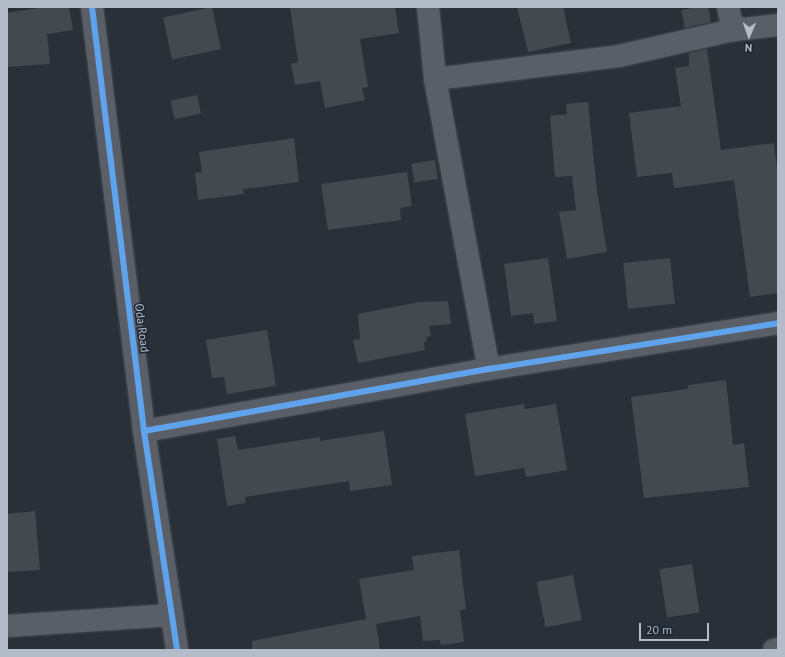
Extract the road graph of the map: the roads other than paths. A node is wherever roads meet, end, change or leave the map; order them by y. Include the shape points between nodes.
1 (92, 7) edge
2 (428, 7) edge
3 (728, 7) edge
4 (778, 25) edge
5 (734, 30) junction
6 (435, 79) junction
7 (778, 323) edge
8 (489, 369) junction
9 (144, 431) junction
10 (172, 615) junction
11 (7, 626) edge
12 (778, 649) edge
13 (177, 650) edge
14 (774, 650) edge

1 - 9 street, Oda Road
2 - 6 street
3 - 5 street
4 - 5 street
5 - 6 street via 619,56
6 - 8 street
7 - 8 street
8 - 9 street
9 - 10 street, Oda Road
10 - 11 street
10 - 13 street, Oda Road
12 - 14 street

